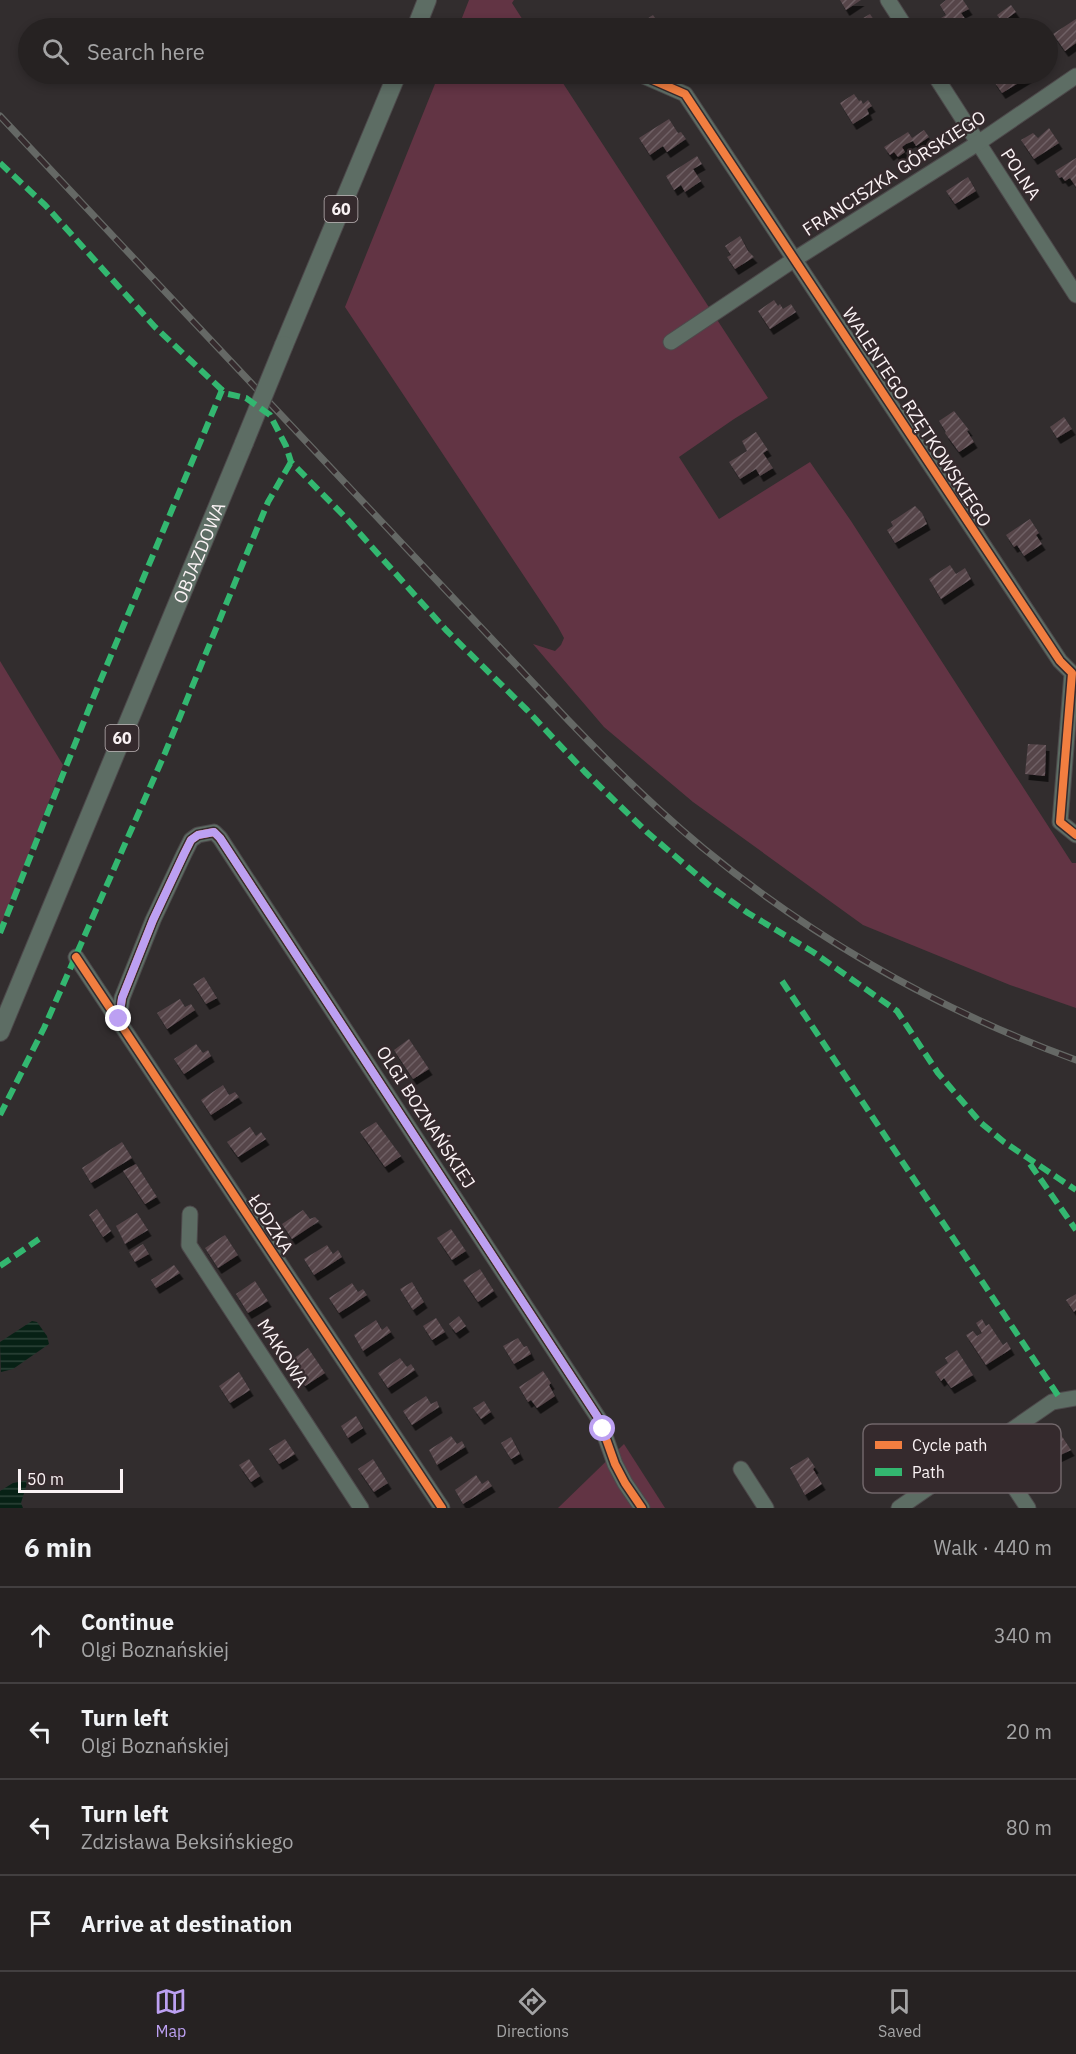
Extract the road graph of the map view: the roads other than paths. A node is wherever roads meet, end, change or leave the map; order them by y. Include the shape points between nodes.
1 (428, 0) edge
2 (888, 0) edge
3 (420, 18) edge
4 (900, 18) edge
5 (1076, 76) edge
6 (393, 84) edge
7 (662, 84) edge
8 (940, 84) edge
9 (978, 143) junction
10 (795, 259) junction
11 (1076, 295) edge
12 (671, 342) dead end
13 (1076, 835) edge
14 (76, 957) dead end
15 (119, 1019) junction
16 (0, 1032) edge
17 (190, 1214) dead end
18 (1076, 1398) edge
19 (1020, 1424) edge
20 (741, 1469) dead end
21 (920, 1493) edge
22 (1018, 1493) edge
23 (361, 1508) edge
24 (442, 1508) edge
25 (642, 1508) edge
26 (766, 1508) edge
27 (899, 1508) edge
28 (1028, 1508) edge

1 - 3 main road
2 - 4 street
5 - 9 street, FRANCISZKA GÓRSKIEGO
6 - 16 main road, OBJAZDOWA / 60, bridge
7 - 10 street, WALENTEGO RZĘTKOWSKIEGO via 685,94
8 - 9 street, POLNA
9 - 10 street, FRANCISZKA GÓRSKIEGO
9 - 11 street, POLNA
10 - 12 street, FRANCISZKA GÓRSKIEGO
10 - 13 street, WALENTEGO RZĘTKOWSKIEGO via 1060,661 1072,673 1060,822
14 - 15 street, ŁÓDZKA
15 - 24 street, ŁÓDZKA
15 - 25 street, OLGI BOZNAŃSKIEJ via 122,998 153,920 191,840 214,832 599,1419 615,1464
17 - 23 street, MAKOWA via 189,1245
18 - 19 street via 1052,1402
20 - 26 street
21 - 27 street
22 - 28 street

